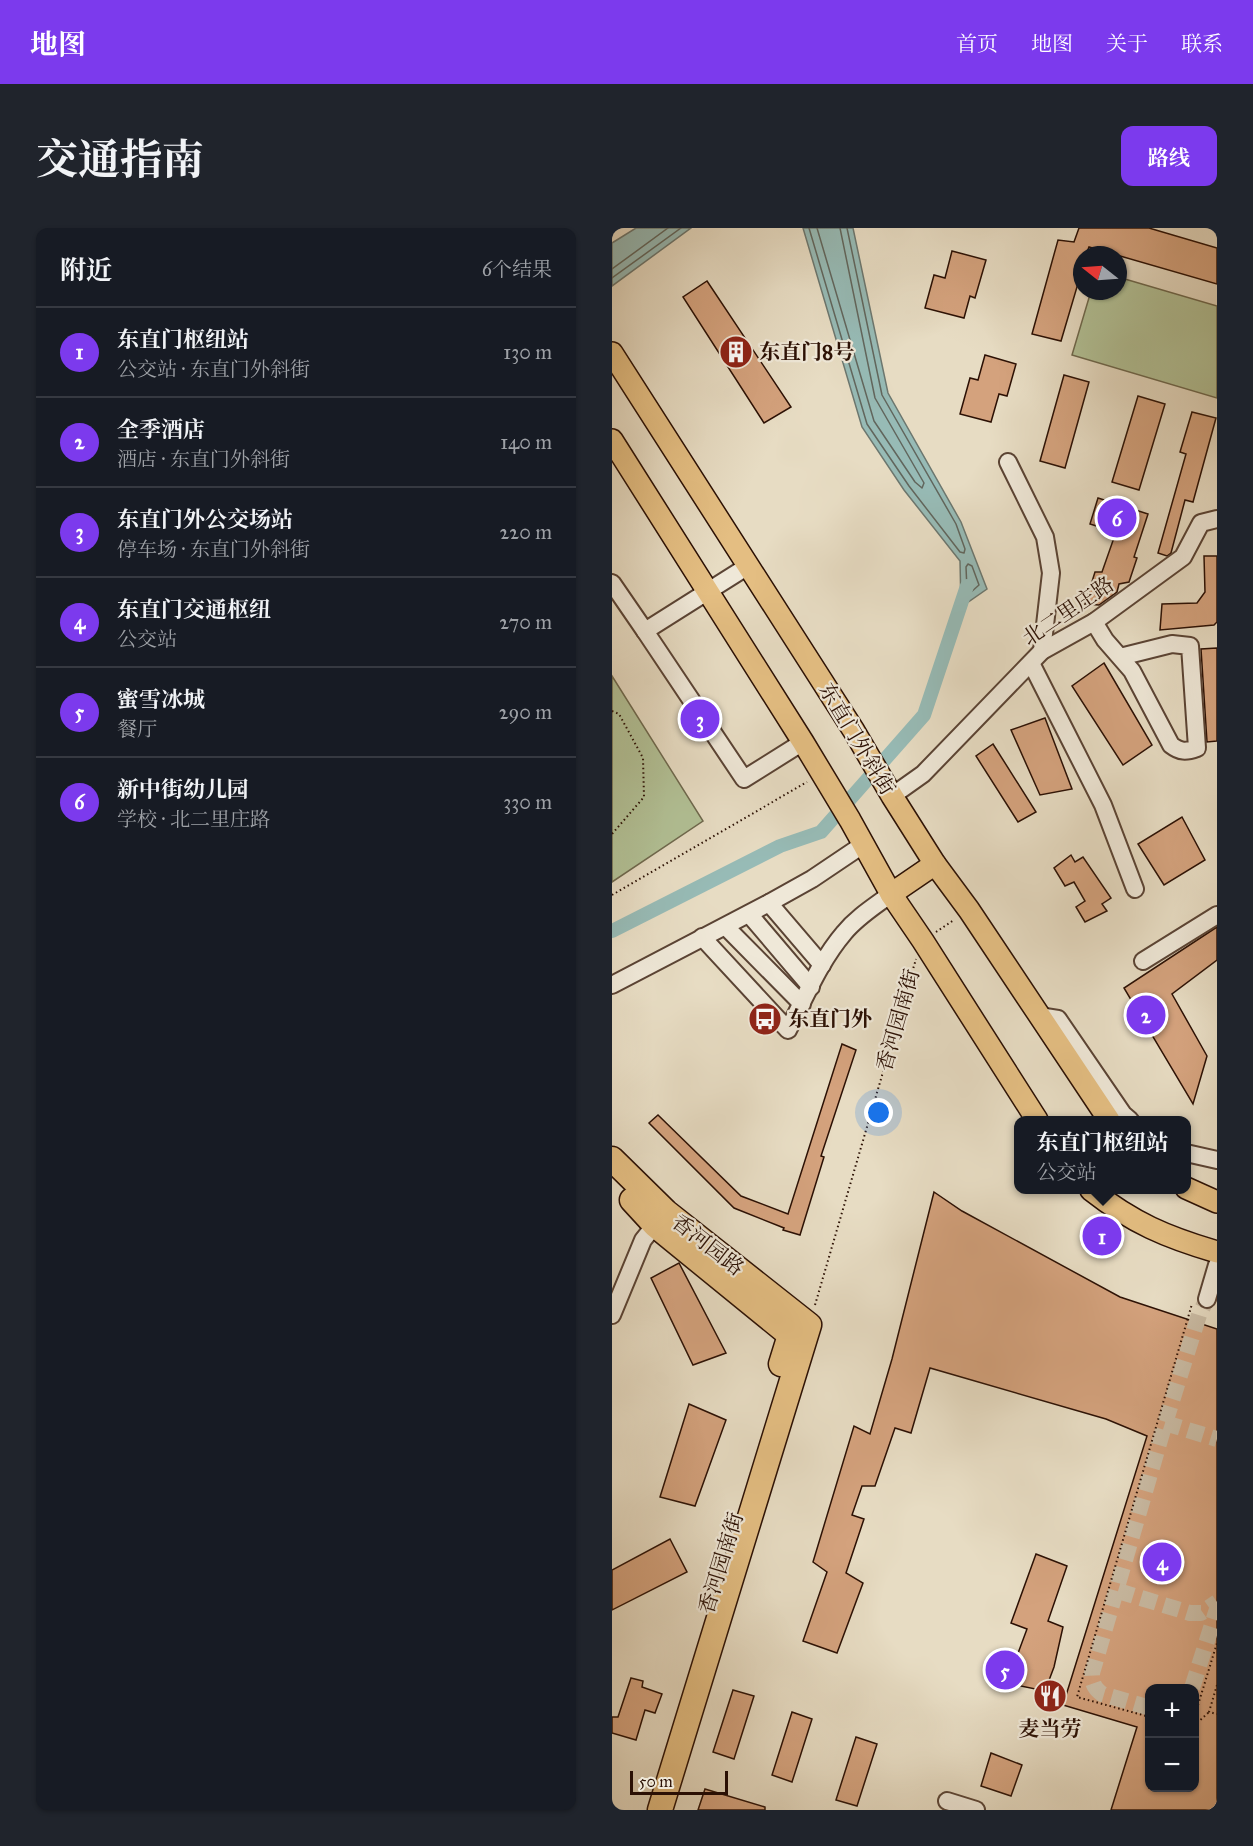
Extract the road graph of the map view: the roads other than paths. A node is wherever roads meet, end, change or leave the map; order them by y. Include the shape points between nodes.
1 (612, 353) edge
2 (615, 450) edge
3 (1008, 462) dead end
4 (1217, 519) edge
5 (748, 566) junction
6 (612, 583) edge
7 (707, 592) junction
8 (1094, 622) junction
9 (645, 631) junction
10 (1036, 657) junction
11 (1120, 657) junction
12 (803, 742) junction
13 (892, 796) junction
14 (864, 844) junction
15 (935, 864) junction
16 (1135, 889) dead end
17 (891, 894) junction
18 (769, 903) junction
19 (749, 914) junction
20 (1217, 915) edge
21 (726, 927) junction
22 (702, 937) junction
23 (1143, 961) dead end
24 (822, 965) junction
25 (612, 985) edge
26 (811, 987) junction
27 (802, 1004) junction
28 (1039, 1016) junction
29 (1034, 1116) edge
30 (1106, 1116) edge
31 (1125, 1116) edge
32 (1191, 1154) edge
33 (612, 1159) edge
34 (1217, 1160) edge
35 (612, 1180) edge
36 (1191, 1190) edge
37 (1095, 1194) edge
38 (1217, 1202) edge
39 (655, 1225) junction
40 (1217, 1252) edge
41 (1217, 1265) edge
42 (1201, 1297) tunnel mouth
43 (612, 1315) edge
44 (800, 1330) junction
45 (947, 1801) dead end
46 (642, 1810) edge
47 (660, 1810) edge
48 (976, 1810) edge

1 - 5 main road, 东直门外斜街
2 - 7 main road
3 - 10 street via 1045,537 1051,573
4 - 8 street, 北二里庄路 via 1201,523 1184,557
5 - 7 street
5 - 13 main road, 东直门外斜街
6 - 9 street
7 - 9 street
7 - 12 main road
8 - 10 street, 北二里庄路
8 - 11 street
9 - 12 street via 744,779
10 - 13 street, 北二里庄路 via 923,774
10 - 16 street via 1103,805
11 - 11 street via 1132,671 1171,745 1178,750 1197,748 1190,646 1172,644
12 - 14 main road
13 - 15 main road, 东直门外斜街
14 - 17 main road
14 - 18 street
15 - 17 main road
15 - 28 main road, 东直门外斜街
17 - 24 street via 855,921
17 - 29 main road
18 - 19 street
18 - 24 street
19 - 21 street
19 - 26 street
20 - 23 street
21 - 22 street
21 - 27 street
22 - 25 street
22 - 27 street via 788,1030
24 - 26 street
26 - 27 street
28 - 30 main road, 东直门外斜街
28 - 31 street via 1058,1018
32 - 34 street
33 - 44 highway, 香河园路
35 - 39 highway, 香河园路
36 - 38 main road
37 - 40 main road via 1152,1230
39 - 43 street via 643,1240
39 - 44 highway, 香河园路
41 - 42 street
44 - 46 highway, 香河园南街
44 - 47 highway, 香河园南街
45 - 48 street

